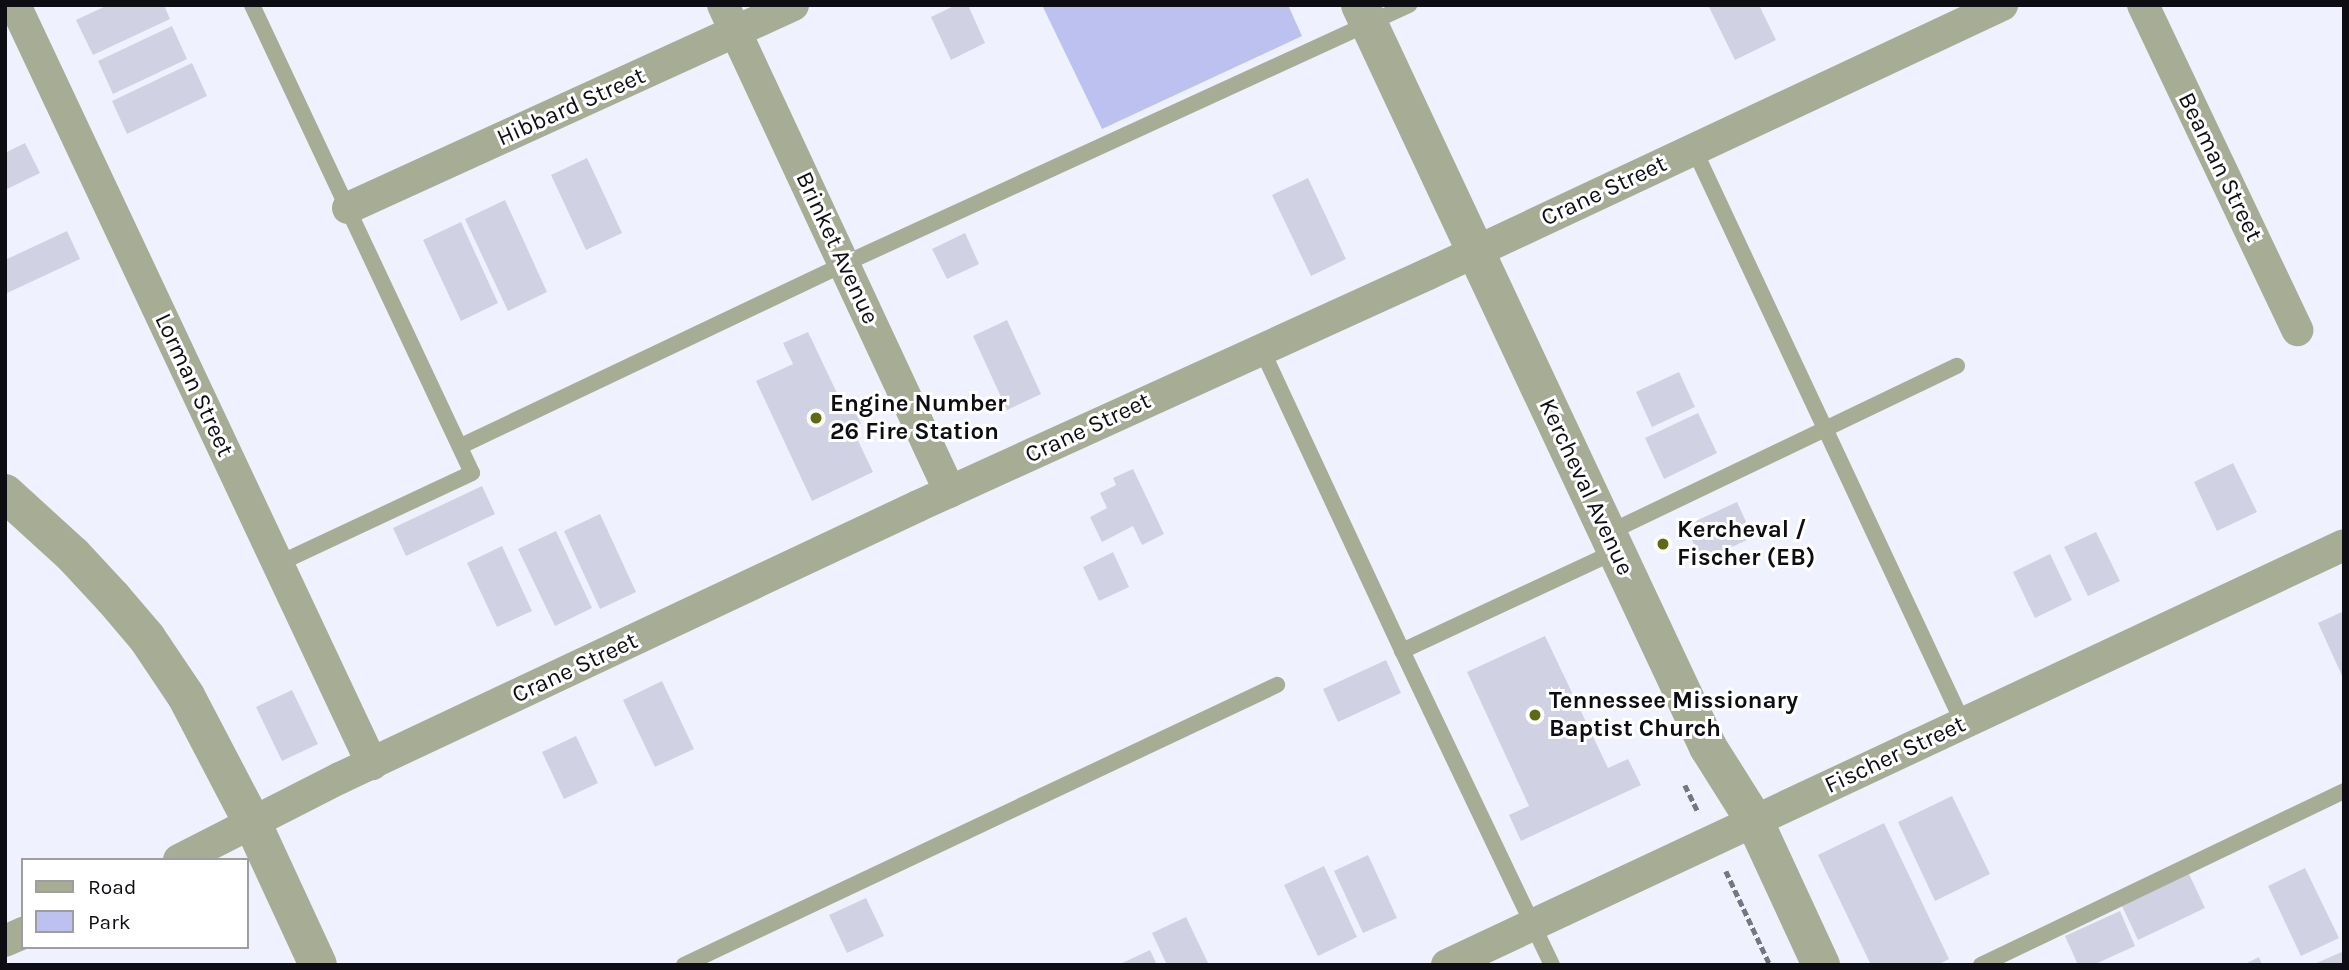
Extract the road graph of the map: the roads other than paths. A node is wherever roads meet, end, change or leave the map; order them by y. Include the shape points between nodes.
1 (15, 5) edge
2 (252, 5) edge
3 (793, 5) edge
4 (1409, 5) edge
5 (2002, 5) edge
6 (2143, 5) edge
7 (1365, 15) edge
8 (729, 19) edge
9 (1693, 149) junction
10 (348, 208) junction
11 (1475, 251) junction
12 (844, 264) junction
13 (2297, 330) dead end
14 (1261, 348) junction
15 (1957, 366) dead end
16 (1825, 430) junction
17 (461, 446) junction
18 (950, 492) junction
19 (5, 493) edge
20 (1612, 542) junction
21 (2344, 545) edge
22 (278, 564) junction
23 (1402, 651) junction
24 (1277, 685) dead end
25 (1964, 723) junction
26 (372, 764) junction
27 (2344, 791) edge
28 (1754, 820) junction
29 (252, 822) junction
30 (183, 858) edge
31 (1534, 924) junction
32 (21, 934) edge
33 (5, 941) edge
34 (318, 965) edge
35 (684, 965) edge
36 (1447, 965) edge
37 (1552, 965) edge
38 (1821, 965) edge
39 (1981, 965) edge

1 - 22 street, Lorman Street
2 - 10 lane
3 - 8 street, Hibbard Street
4 - 7 lane
5 - 9 street, Crane Street
6 - 13 street, Beaman Street
7 - 11 street, Kercheval Avenue
7 - 12 lane
8 - 10 street, Hibbard Street
8 - 12 street, Brinket Avenue
9 - 11 street, Crane Street
9 - 16 lane
10 - 17 lane
11 - 14 street, Crane Street
11 - 20 street, Kercheval Avenue
12 - 17 lane
12 - 18 street, Brinket Avenue
14 - 18 street, Crane Street
14 - 23 lane
15 - 16 lane
16 - 20 lane
16 - 25 lane
17 - 22 lane via 472,473
18 - 26 street, Crane Street
19 - 29 street via 73,555 147,638 186,696
20 - 23 lane
20 - 28 street, Kercheval Avenue via 1708,747
21 - 25 street, Fischer Street
22 - 26 street, Lorman Street
23 - 31 lane
24 - 35 lane
25 - 28 street, Fischer Street
26 - 29 street, Crane Street
27 - 39 lane
28 - 31 street, Fischer Street
28 - 38 street, Kercheval Avenue
29 - 30 street, Crane Street
29 - 34 street
31 - 36 street, Fischer Street
31 - 37 lane
32 - 33 street

